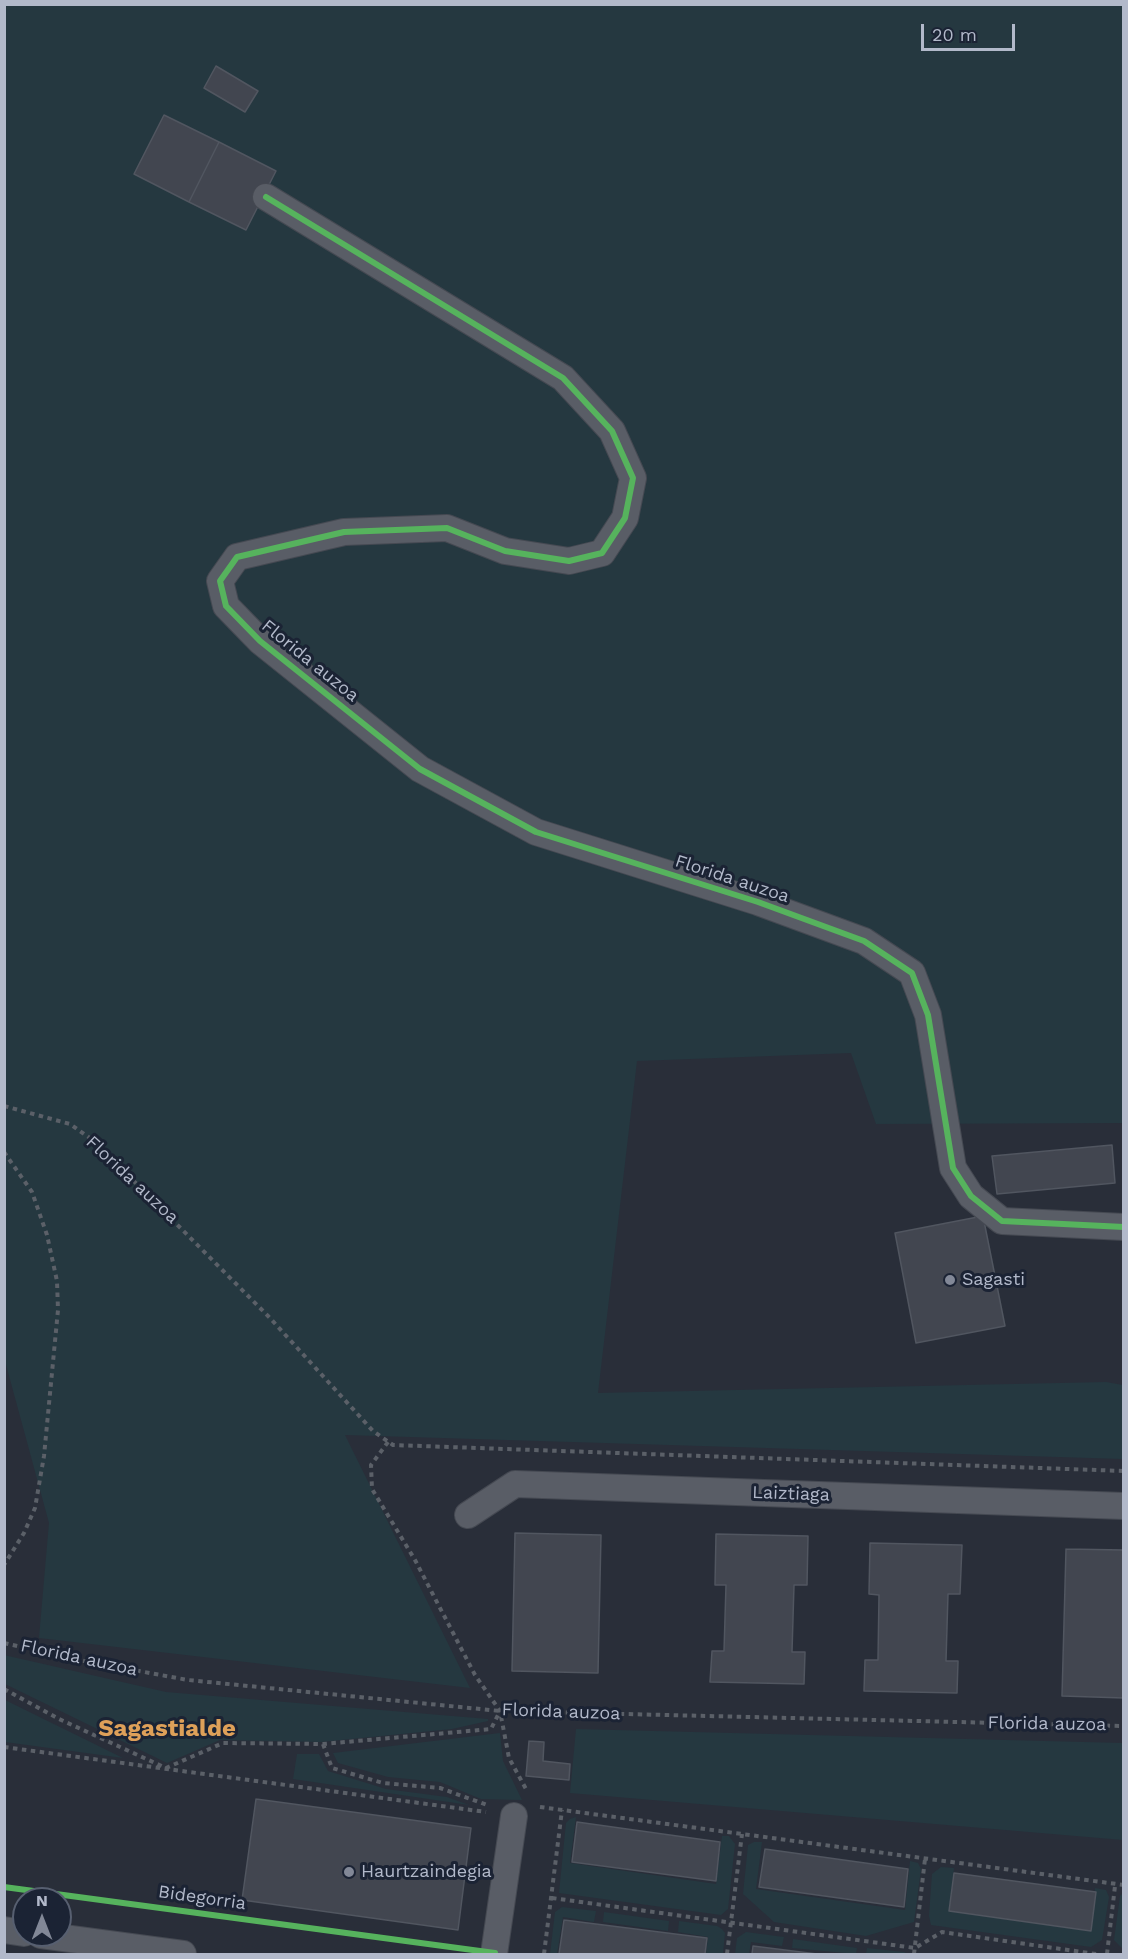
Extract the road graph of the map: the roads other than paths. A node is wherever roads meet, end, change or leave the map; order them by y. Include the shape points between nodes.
1 (266, 197) dead end
2 (1124, 1227) edge
3 (1124, 1506) edge
4 (468, 1515) dead end
5 (519, 1806) road end
6 (72, 1939) edge
7 (183, 1954) edge
8 (494, 1954) edge

1 - 2 street, Florida auzoa via 563,378 612,431 633,478 625,518 602,553 569,561 505,551 447,528 344,532 237,557 220,581 226,606 260,641 420,769 536,832 759,902 864,941 912,973 928,1015 953,1168 971,1196 1002,1221
3 - 4 street, Laiztiaga via 515,1484
5 - 8 street
6 - 7 street

